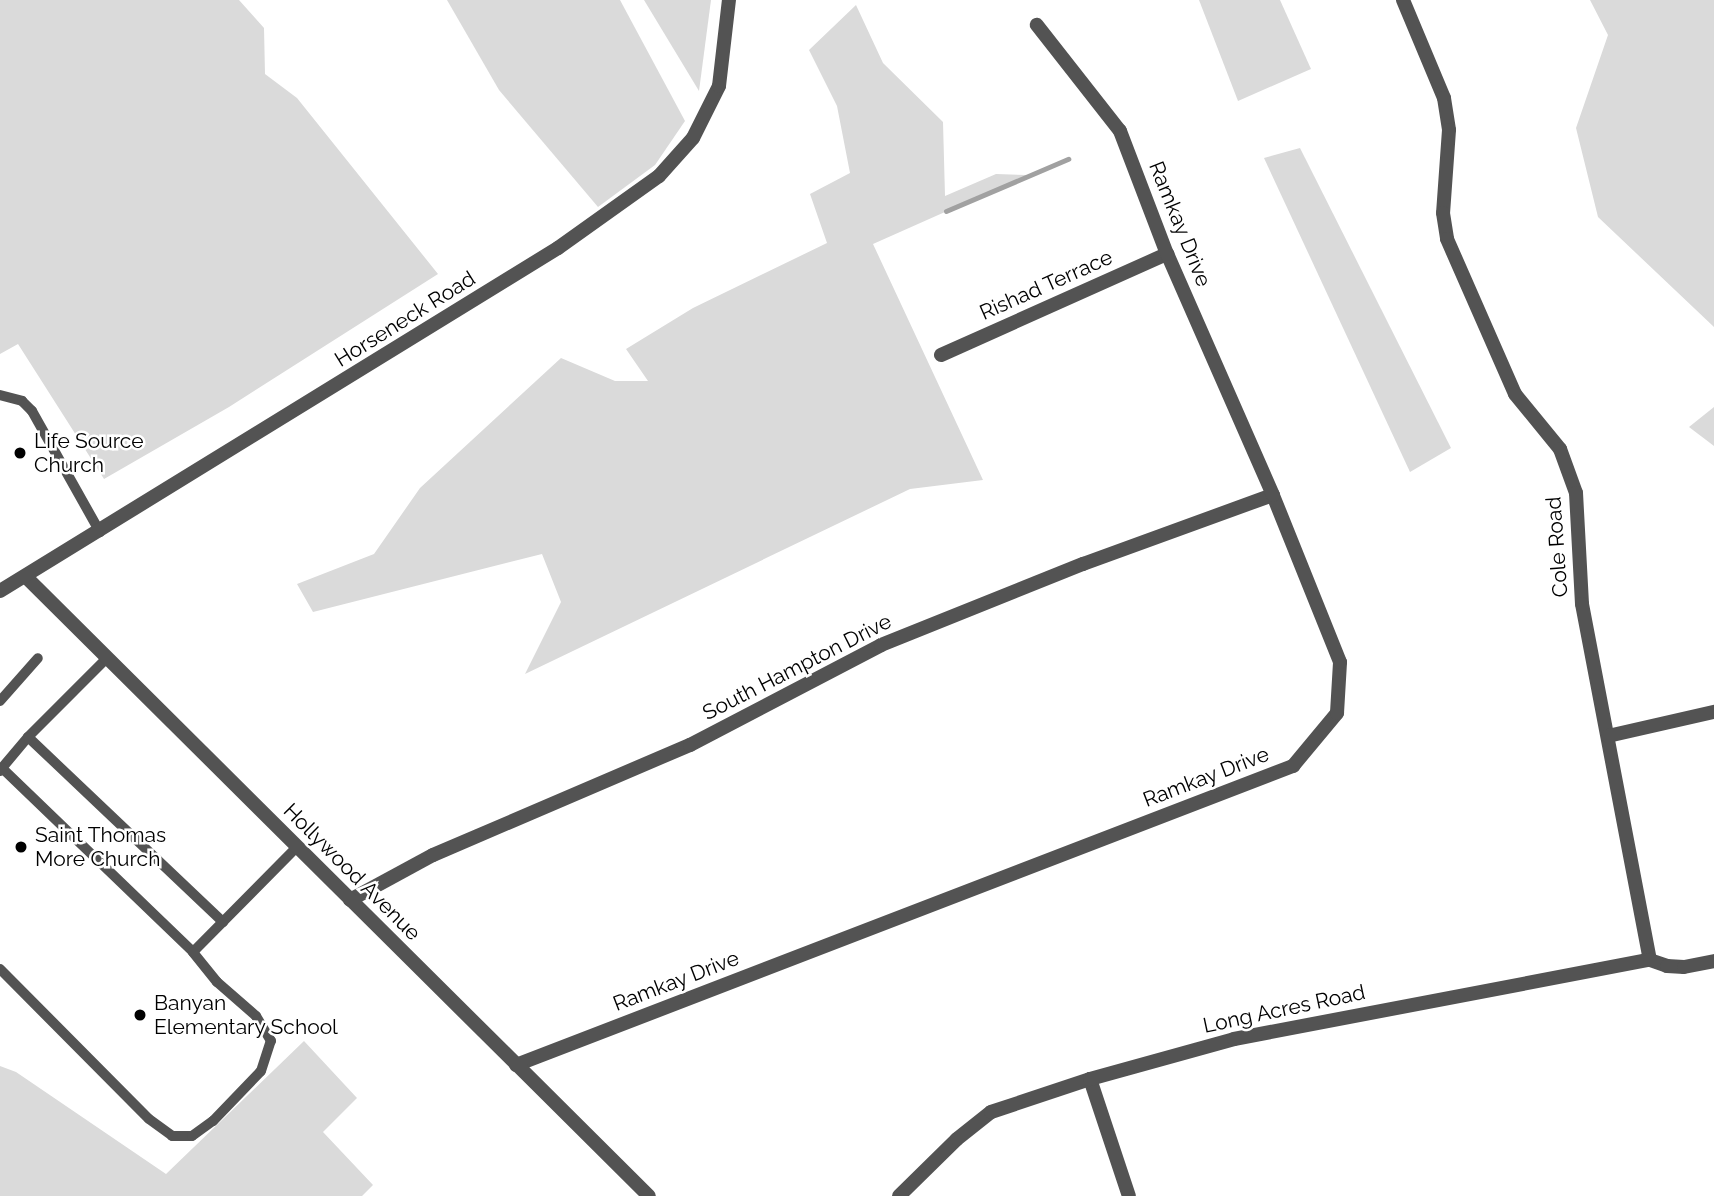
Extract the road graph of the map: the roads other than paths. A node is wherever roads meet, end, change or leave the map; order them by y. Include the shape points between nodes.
1 (729, 0) edge
2 (1403, 0) edge
3 (1037, 25) dead end
4 (1167, 254) junction
5 (942, 355) dead end
6 (0, 394) edge
7 (1273, 495) junction
8 (100, 532) junction
9 (26, 577) junction
10 (0, 591) edge
11 (38, 657) dead end
12 (107, 657) junction
13 (0, 701) edge
14 (1714, 712) edge
15 (1608, 736) junction
16 (28, 737) junction
17 (1, 769) edge
18 (296, 847) junction
19 (350, 900) junction
20 (223, 922) junction
21 (193, 953) junction
22 (1650, 960) junction
23 (1714, 961) edge
24 (0, 969) edge
25 (516, 1065) junction
26 (1090, 1079) junction
27 (649, 1196) edge
28 (899, 1196) edge
29 (1129, 1196) edge

1 - 8 street, Horseneck Road via 719,86 693,138 659,176 558,248
2 - 15 street, Cole Road via 1444,97 1449,130 1443,213 1447,239 1514,394 1560,449 1576,493 1582,604
3 - 4 street, Ramkay Drive via 1120,131
4 - 5 street, Rishad Terrace
4 - 7 street, Ramkay Drive
6 - 8 lane via 22,401 32,411
7 - 19 street, South Hampton Drive via 881,645 690,745 433,855
7 - 25 street, Ramkay Drive via 1340,663 1336,713 1293,766
8 - 9 street, Horseneck Road
9 - 10 street, Horseneck Road
9 - 12 street, Hollywood Avenue
11 - 13 lane
12 - 16 lane
12 - 18 street, Hollywood Avenue
14 - 15 street
15 - 22 street, Cole Road
16 - 17 lane
16 - 20 lane
17 - 21 lane
18 - 19 street, Hollywood Avenue
18 - 20 lane
19 - 25 street, Hollywood Avenue
20 - 21 lane
21 - 24 lane via 217,982 256,1016 271,1041 261,1071 214,1121 192,1136 172,1136 149,1119
22 - 23 street, Long Acres Road via 1684,967
22 - 26 street, Long Acres Road via 1234,1039
25 - 27 street, Hollywood Avenue
26 - 28 street, Long Acres Road via 991,1112
26 - 29 street

